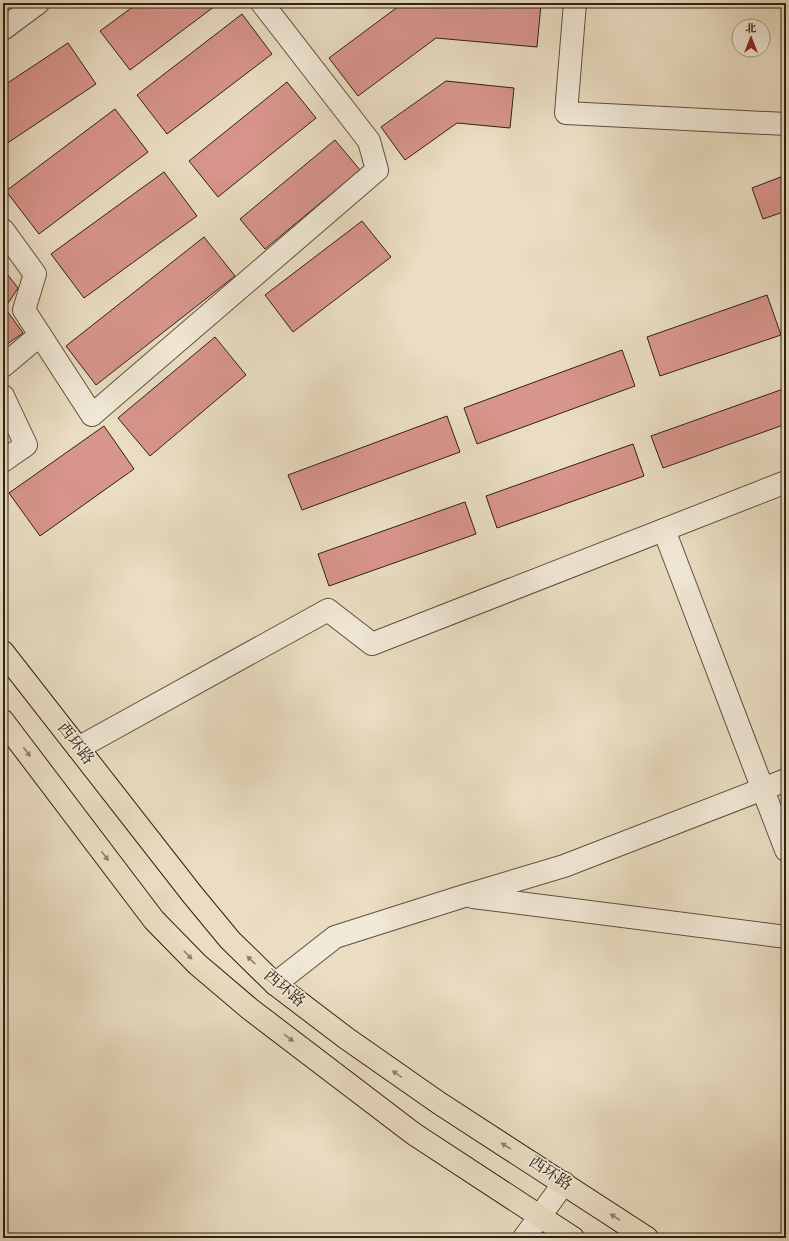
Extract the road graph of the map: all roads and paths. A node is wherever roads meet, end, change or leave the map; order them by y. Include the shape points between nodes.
1 (38, 3) edge
2 (262, 3) edge
3 (575, 3) edge
4 (3, 29) edge
5 (786, 124) edge
6 (3, 230) edge
7 (40, 335) junction
8 (3, 366) edge
9 (3, 396) edge
10 (3, 461) edge
11 (786, 482) edge
12 (664, 530) junction
13 (3, 652) edge
14 (3, 721) edge
15 (78, 748) junction
16 (786, 780) edge
17 (762, 789) junction
18 (786, 850) edge
19 (464, 896) junction
20 (786, 937) edge
21 (275, 984) junction
22 (564, 1183) junction
23 (540, 1216) junction
24 (524, 1238) edge
25 (573, 1238) edge
26 (648, 1238) edge

1 - 4 street
2 - 7 street via 369,141 376,170 92,415
3 - 5 street via 566,112
6 - 7 street via 35,274 24,310
7 - 8 street
9 - 10 street via 26,445
11 - 12 street
12 - 15 street via 372,644 328,610
12 - 17 street
13 - 15 main road, 西环路
14 -> 23 main road via 154,920 197,964 250,1009 414,1134
21 -> 15 main road, 西环路 via 230,940
16 - 17 street
17 - 18 street
17 - 19 street via 564,866
19 - 20 street
19 - 21 street via 335,937
22 -> 21 main road, 西环路 via 439,1104
22 - 23 street
26 -> 22 main road, 西环路
23 - 24 street
23 - 25 main road

